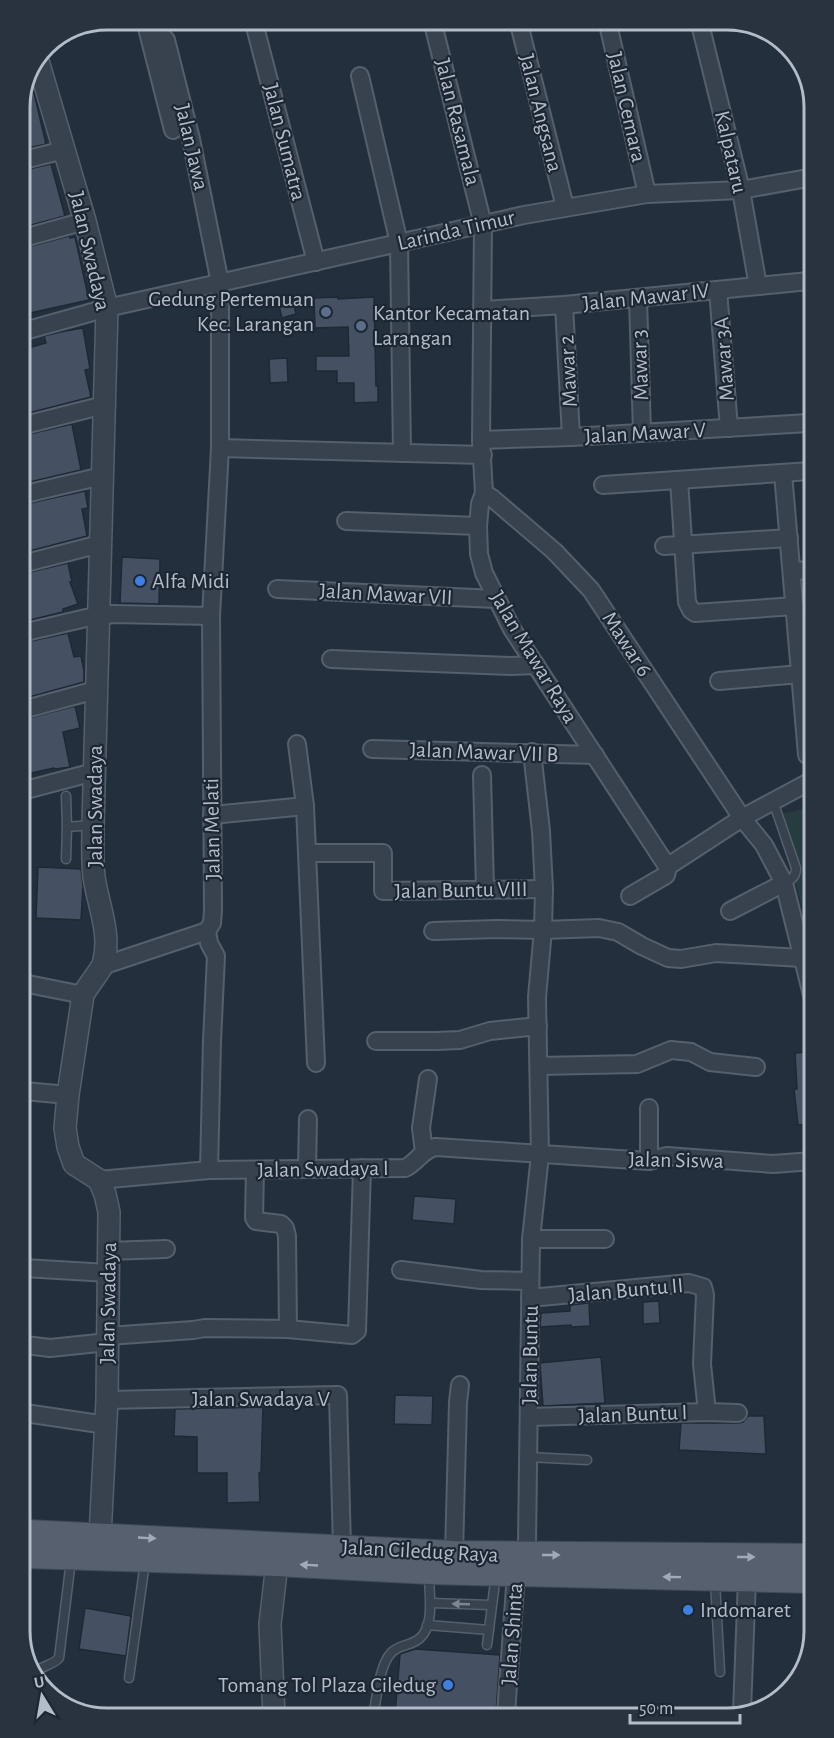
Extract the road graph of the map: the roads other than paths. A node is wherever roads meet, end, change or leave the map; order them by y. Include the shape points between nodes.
1 (148, 30) edge
2 (156, 30) edge
3 (256, 30) edge
4 (434, 30) edge
5 (521, 30) edge
6 (609, 30) edge
7 (701, 30) edge
8 (37, 74) edge
9 (360, 76) dead end
10 (173, 130) dead end
11 (64, 150) junction
12 (30, 158) edge
13 (804, 179) edge
14 (741, 190) junction
15 (647, 194) junction
16 (565, 207) junction
17 (85, 221) junction
18 (483, 225) junction
19 (30, 235) edge
20 (399, 243) junction
21 (316, 262) junction
22 (220, 283) junction
23 (804, 285) edge
24 (758, 286) junction
25 (718, 290) junction
26 (638, 298) junction
27 (564, 305) junction
28 (107, 308) junction
29 (484, 310) junction
30 (30, 329) edge
31 (104, 405) junction
32 (804, 423) edge
33 (30, 424) edge
34 (729, 428) junction
35 (642, 433) junction
36 (571, 438) junction
37 (220, 448) junction
38 (482, 448) junction
39 (402, 453) junction
40 (804, 471) edge
41 (783, 473) junction
42 (102, 476) junction
43 (679, 480) junction
44 (603, 485) dead end
45 (30, 493) edge
46 (484, 493) junction
47 (346, 521) dead end
48 (478, 526) junction
49 (789, 538) junction
50 (100, 544) junction
51 (664, 546) dead end
52 (683, 546) junction
53 (30, 562) edge
54 (804, 570) edge
55 (792, 571) junction
56 (277, 589) dead end
57 (496, 599) junction
58 (795, 606) junction
59 (98, 616) junction
60 (211, 616) junction
61 (30, 631) edge
62 (331, 659) dead end
63 (536, 665) junction
64 (801, 674) junction
65 (719, 681) dead end
66 (804, 687) edge
67 (96, 690) junction
68 (30, 708) edge
69 (297, 744) dead end
70 (372, 749) dead end
71 (532, 752) junction
72 (595, 755) junction
73 (94, 772) junction
74 (482, 775) dead end
75 (804, 785) edge
76 (30, 789) edge
77 (66, 796) dead end
78 (772, 801) junction
79 (306, 806) junction
80 (212, 815) junction
81 (742, 818) junction
82 (93, 825) junction
83 (67, 827) junction
84 (307, 853) junction
85 (66, 859) dead end
86 (669, 864) junction
87 (784, 883) junction
88 (485, 889) junction
89 (544, 889) junction
90 (630, 896) dead end
91 (730, 911) dead end
92 (543, 930) junction
93 (207, 931) junction
94 (433, 931) dead end
95 (802, 958) junction
96 (804, 965) edge
97 (102, 966) junction
98 (30, 984) edge
99 (83, 995) junction
100 (538, 1026) junction
101 (376, 1041) dead end
102 (316, 1063) dead end
103 (539, 1066) junction
104 (756, 1067) dead end
105 (428, 1079) dead end
106 (30, 1092) edge
107 (68, 1095) junction
108 (649, 1108) dead end
109 (308, 1119) dead end
110 (424, 1152) junction
111 (540, 1155) junction
112 (649, 1161) junction
113 (804, 1162) edge
114 (362, 1168) junction
115 (307, 1169) junction
116 (209, 1170) junction
117 (255, 1170) junction
118 (99, 1180) junction
119 (531, 1239) junction
120 (605, 1239) dead end
121 (166, 1249) dead end
122 (108, 1251) junction
123 (30, 1268) edge
124 (401, 1270) dead end
125 (108, 1273) junction
126 (530, 1289) junction
127 (288, 1329) junction
128 (108, 1339) junction
129 (30, 1346) edge
130 (460, 1385) dead end
131 (106, 1401) junction
132 (707, 1412) junction
133 (738, 1413) dead end
134 (30, 1414) edge
135 (529, 1417) junction
136 (106, 1425) junction
137 (528, 1457) junction
138 (587, 1460) dead end
139 (30, 1533) edge
140 (100, 1536) junction
141 (342, 1548) junction
142 (454, 1554) junction
143 (30, 1555) edge
144 (72, 1557) junction
145 (804, 1557) edge
146 (146, 1558) junction
147 (277, 1563) junction
148 (508, 1564) junction
149 (429, 1571) junction
150 (715, 1578) junction
151 (747, 1578) junction
152 (804, 1580) edge
153 (430, 1603) junction
154 (491, 1605) junction
155 (427, 1624) junction
156 (489, 1630) junction
157 (487, 1645) dead end
158 (46, 1666) edge
159 (720, 1672) dead end
160 (129, 1678) dead end
161 (742, 1707) edge
162 (274, 1708) edge
163 (375, 1708) edge
164 (506, 1708) edge

1 - 10 street
2 - 22 street, Jalan Jawa via 166,40
3 - 21 street, Jalan Sumatra
4 - 18 street, Jalan Rasamala
5 - 16 street, Jalan Angsana
6 - 15 street, Jalan Cemara
7 - 14 street, Kalpataru
8 - 11 street, Jalan Swadaya
9 - 20 street
11 - 12 street
11 - 17 street, Jalan Swadaya
13 - 14 street, Larinda Timur
14 - 15 street, Larinda Timur
14 - 24 street, Kalpataru
15 - 16 street, Larinda Timur
16 - 18 street, Larinda Timur
17 - 19 street
17 - 28 street, Jalan Swadaya
18 - 20 street, Larinda Timur
18 - 29 street, Jalan Mawar Raya
20 - 21 street, Larinda Timur
20 - 39 street
21 - 22 street, Larinda Timur
22 - 28 street, Larinda Timur
22 - 37 street, Jalan Melati
23 - 24 street, Jalan Mawar IV
24 - 25 street, Jalan Mawar IV
25 - 26 street, Jalan Mawar IV
25 - 34 street, Mawar 3A
26 - 27 street, Jalan Mawar IV
26 - 35 street, Mawar 3
27 - 29 street, Jalan Mawar IV
27 - 36 street, Mawar 2
28 - 30 street, Larinda Timur
28 - 31 street, Jalan Swadaya
29 - 38 street, Jalan Mawar Raya
31 - 33 street
31 - 42 street, Jalan Swadaya
32 - 34 street, Jalan Mawar V
34 - 35 street, Jalan Mawar V
35 - 36 street, Jalan Mawar V
36 - 38 street, Jalan Mawar V
37 - 39 street, Jalan Mawar V
37 - 60 street, Jalan Melati
38 - 39 street, Jalan Mawar V
38 - 46 street, Jalan Mawar Raya
40 - 41 street
41 - 43 street
41 - 49 street
42 - 45 street
42 - 50 street, Jalan Swadaya
43 - 44 street
43 - 52 street
46 - 48 street, Jalan Mawar Raya
46 - 81 street, Mawar 6 via 554,551 591,590
47 - 48 street
48 - 57 street, Jalan Mawar Raya via 479,554
49 - 52 street
49 - 55 street
50 - 53 street
50 - 59 street, Jalan Swadaya
51 - 52 street
52 - 58 street via 687,602 695,613
54 - 55 street
55 - 58 street
56 - 57 street, Jalan Mawar VII
57 - 63 street, Jalan Mawar Raya
58 - 64 street
59 - 60 street
59 - 61 street
59 - 67 street, Jalan Swadaya
60 - 80 street, Jalan Melati
62 - 63 street
63 - 72 street, Jalan Mawar Raya
64 - 65 street
64 - 66 street
67 - 68 street
67 - 73 street, Jalan Swadaya
69 - 79 street
70 - 71 street, Jalan Mawar VII B
71 - 72 street, Jalan Mawar VII B
71 - 89 street, Jalan Buntu
72 - 86 street, Jalan Mawar Raya
73 - 76 street
73 - 82 street, Jalan Swadaya
74 - 88 street
75 - 78 street
77 - 83 lane
78 - 81 street
78 - 87 lane via 796,868 794,878
79 - 80 street
79 - 84 street
80 - 93 street, Jalan Melati via 213,910
81 - 86 street
81 - 87 street, Mawar 6 via 764,845
82 - 83 lane
82 - 97 street, Jalan Swadaya via 94,875 106,948
83 - 85 lane
84 - 88 street, Jalan Buntu VIII via 383,853 383,891
84 - 102 street
86 - 90 street via 666,875
87 - 91 street
87 - 95 street, Mawar 6
88 - 89 street, Jalan Buntu VIII
89 - 92 street, Jalan Buntu
92 - 94 street
92 - 95 street via 599,928 618,932 668,958 716,953
92 - 100 street, Jalan Buntu
93 - 97 street
93 - 116 street via 216,956
95 - 96 street, Mawar 6
97 - 99 street, Jalan Swadaya
98 - 99 street
99 - 107 street, Jalan Swadaya
100 - 101 street via 490,1031 460,1040
100 - 103 street, Jalan Buntu
103 - 104 street via 637,1064 671,1050 691,1052 710,1062
103 - 111 street, Jalan Buntu
105 - 110 street via 421,1128
106 - 107 street
107 - 118 street, Jalan Swadaya via 65,1128 74,1164
108 - 112 street
109 - 115 street
110 - 111 street, Jalan Swadaya I via 436,1147
110 - 114 street, Jalan Swadaya I via 405,1168
111 - 112 street, Jalan Siswa
111 - 119 street, Jalan Buntu
112 - 113 street, Jalan Siswa via 667,1156 773,1164
114 - 115 street, Jalan Swadaya I
114 - 127 street via 357,1331 352,1335
115 - 117 street, Jalan Swadaya I
116 - 117 street, Jalan Swadaya I
116 - 118 street, Jalan Swadaya I
117 - 127 street via 254,1218 281,1224 287,1236
118 - 122 street, Jalan Swadaya via 109,1212
119 - 120 street
119 - 126 street, Jalan Buntu
121 - 122 street
122 - 125 street, Jalan Swadaya
123 - 125 street
124 - 126 street
125 - 128 street, Jalan Swadaya
126 - 132 street, Jalan Buntu II via 688,1283 703,1287 702,1364
126 - 135 street, Jalan Buntu
127 - 128 street via 205,1328
128 - 129 street via 50,1348
128 - 131 street, Jalan Swadaya
130 - 142 street
131 - 136 street, Jalan Swadaya
131 - 141 street, Jalan Swadaya V via 338,1395
132 - 133 street, Jalan Buntu I
132 - 135 street, Jalan Buntu I
134 - 136 street
135 - 137 street, Jalan Buntu
136 - 140 street, Jalan Swadaya
137 - 138 lane
137 - 148 street, Jalan Buntu via 526,1543
139 - 140 main road, Jalan Ciledug Raya
140 -> 141 main road, Jalan Ciledug Raya
141 - 142 main road, Jalan Ciledug Raya
142 - 148 main road, Jalan Ciledug Raya
143 - 144 main road, Jalan Ciledug Raya
144 - 146 main road, Jalan Ciledug Raya
144 - 158 lane via 59,1658
148 -> 145 main road, Jalan Ciledug Raya
146 - 147 main road, Jalan Ciledug Raya
146 - 160 lane
149 -> 147 main road, Jalan Ciledug Raya
147 - 162 street via 270,1624
148 - 149 main road, Jalan Ciledug Raya
150 -> 148 main road, Jalan Ciledug Raya
148 - 154 lane
148 - 164 street, Jalan Shinta
149 - 153 lane
150 - 151 main road, Jalan Ciledug Raya
150 - 159 lane
151 - 152 main road, Jalan Ciledug Raya
151 - 161 street
154 -> 153 lane
153 - 155 lane
154 - 156 lane
155 - 156 lane
155 - 163 lane via 422,1637 399,1646 386,1660
156 - 157 lane

